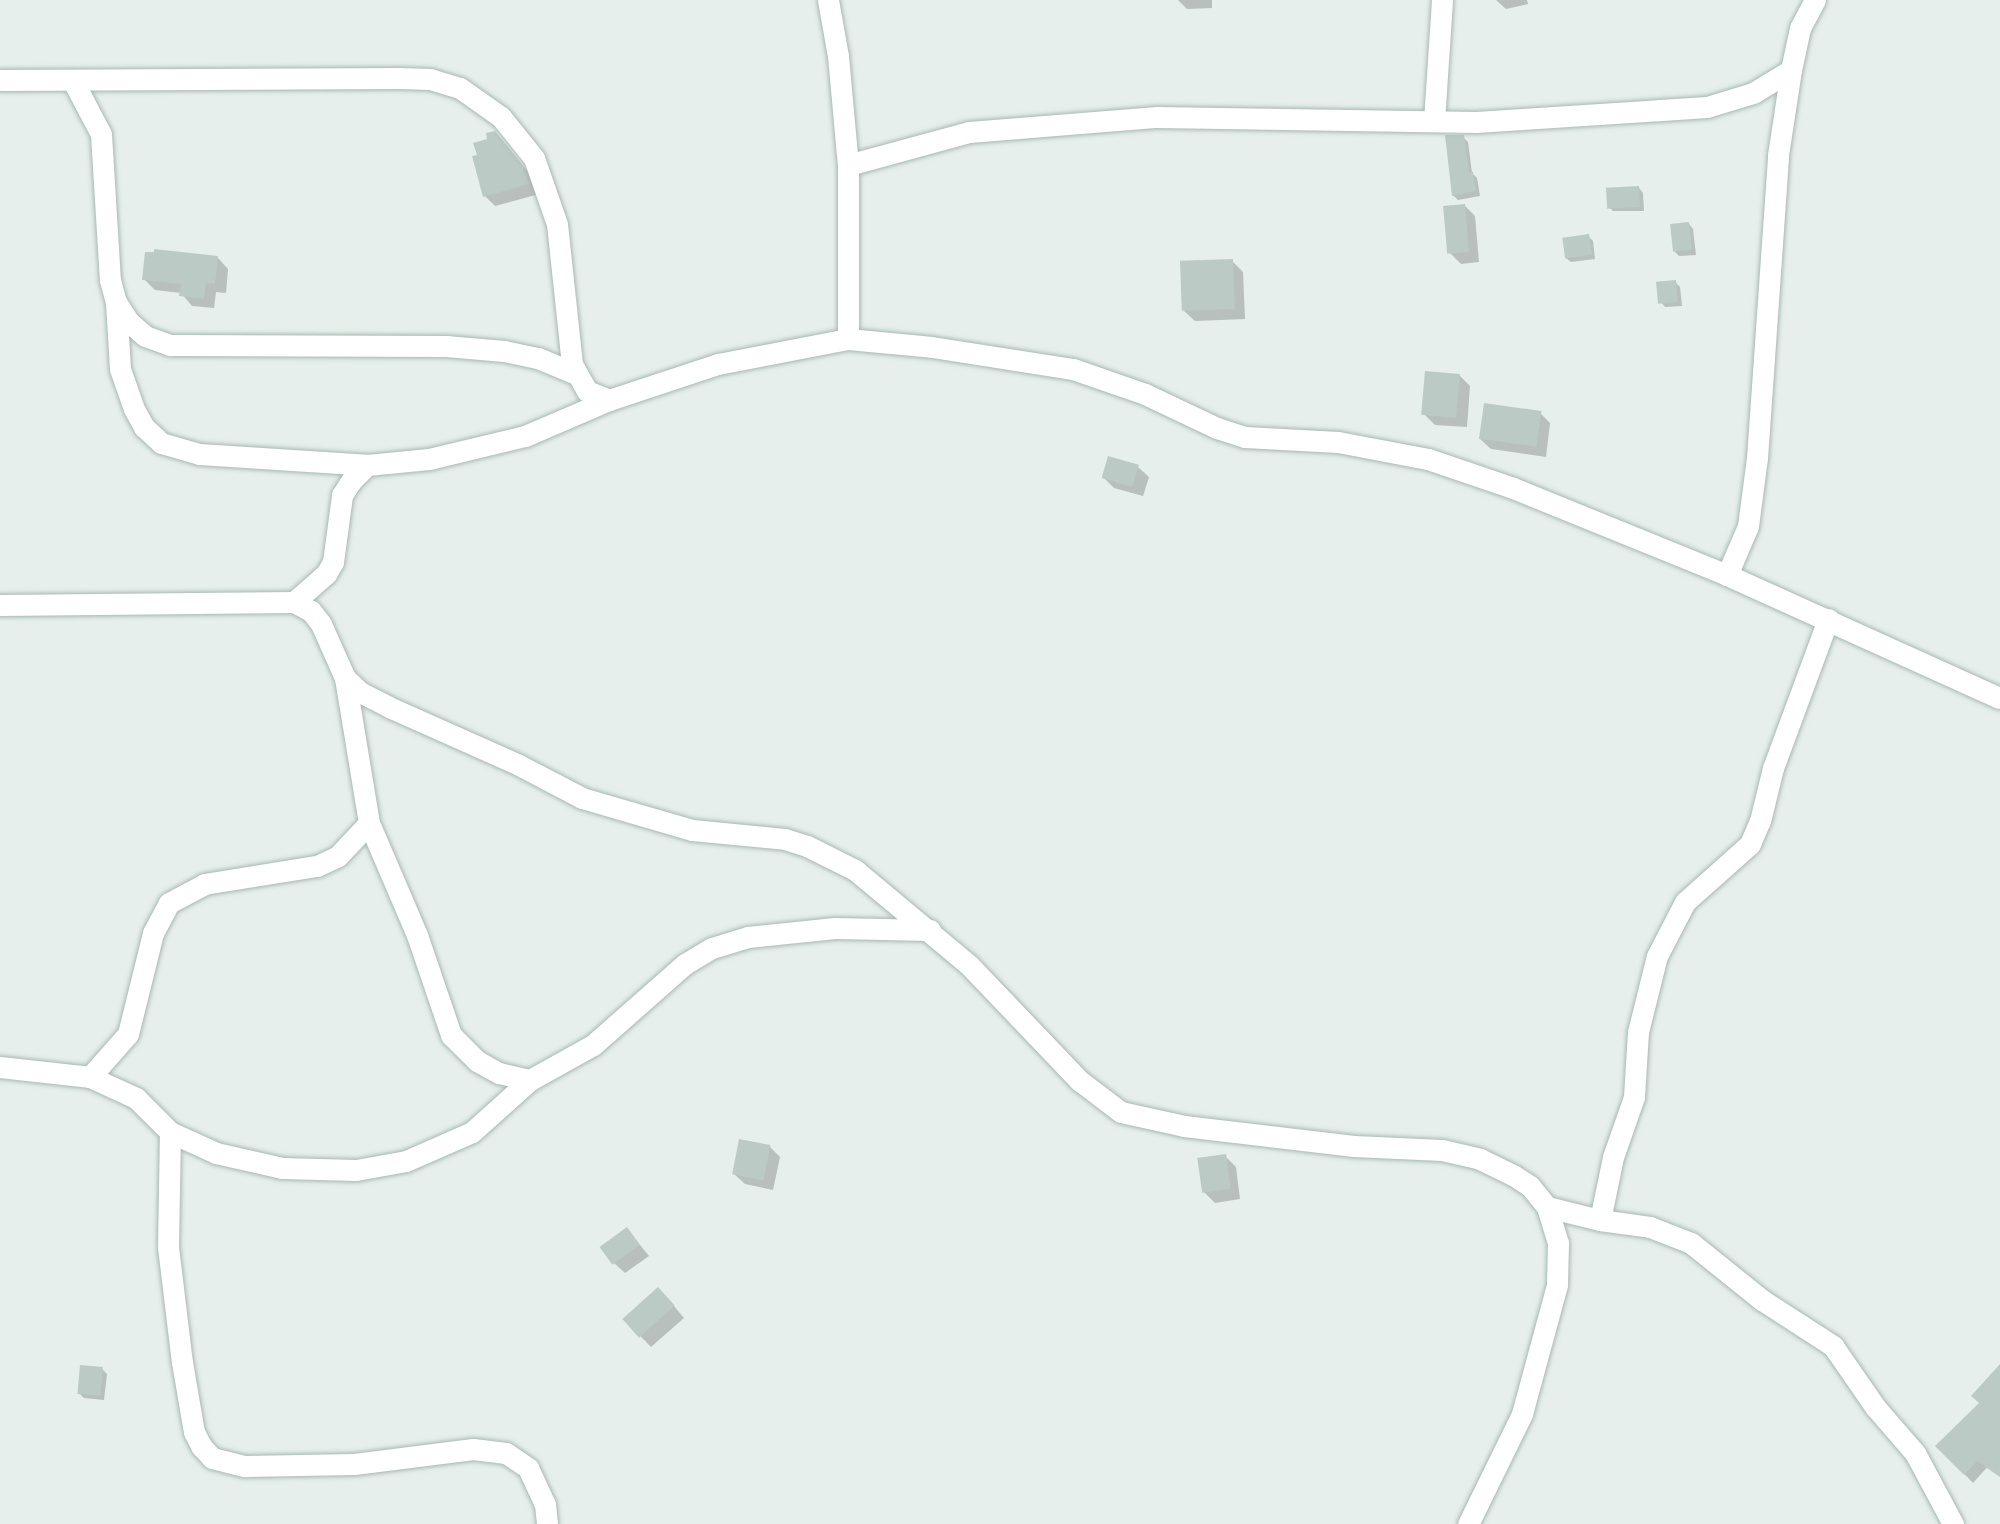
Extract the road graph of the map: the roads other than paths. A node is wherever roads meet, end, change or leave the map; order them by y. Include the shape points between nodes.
1 (828, 0) edge
2 (1442, 0) edge
3 (1815, 0) edge
4 (1791, 70) junction
5 (0, 80) edge
6 (73, 81) junction
7 (1434, 121) junction
8 (848, 165) junction
9 (116, 302) junction
10 (848, 339) junction
11 (576, 374) junction
12 (609, 400) junction
13 (367, 466) junction
14 (1727, 575) junction
15 (294, 602) junction
16 (0, 605) edge
17 (1828, 620) junction
18 (345, 678) junction
19 (2000, 698) edge
20 (369, 823) junction
21 (930, 930) junction
22 (0, 1067) edge
23 (90, 1077) junction
24 (530, 1080) junction
25 (170, 1132) junction
26 (1547, 1207) junction
27 (1600, 1220) junction
28 (547, 1524) edge
29 (1468, 1524) edge
30 (1954, 1524) edge

1 - 8 street
2 - 7 street
3 - 4 street via 1800,28
4 - 7 street via 1753,93 1707,107
4 - 14 street via 1778,155 1758,458 1748,526
5 - 6 street
6 - 9 street via 101,134 110,280
6 - 11 street via 399,78 430,79 460,88 485,103 519,136 547,189 557,224 568,344
7 - 8 street via 1157,117 1041,124 969,132
8 - 10 street
9 - 11 street via 145,336 170,345 446,346 538,358
9 - 13 street via 120,369 134,409 161,443 200,454
10 - 12 street via 718,364
10 - 14 street via 1073,369 1245,437 1339,442 1428,459 1513,488
11 - 12 street via 587,391
12 - 13 street via 499,443 429,459
13 - 15 street via 342,495 333,562
14 - 17 street
15 - 16 street
15 - 18 street via 311,611 321,624
17 - 19 street
17 - 27 street via 1750,844 1685,902 1657,956 1638,1032 1634,1097 1613,1157
18 - 20 street
18 - 21 street via 389,707 582,798 692,830 807,845 855,870
20 - 23 street via 338,856 317,866 204,884 169,903 153,933 128,1034
20 - 24 street via 417,935 451,1035 477,1061 499,1073
21 - 24 street via 835,928 748,937 712,948 685,964 593,1045
21 - 26 street via 1080,1081 1121,1112 1184,1126 1354,1146 1443,1150 1513,1175 1530,1186
22 - 23 street
23 - 25 street via 136,1098
24 - 25 street via 472,1132 406,1161 356,1170 282,1168 216,1153
25 - 28 street via 168,1247 194,1432 206,1452 225,1463 245,1466 355,1464 473,1449 506,1453 528,1468 545,1504
26 - 27 street
26 - 29 street via 1558,1243 1557,1285 1522,1414
27 - 30 street via 1650,1227 1691,1243 1762,1300 1833,1346 1876,1408 1915,1453

